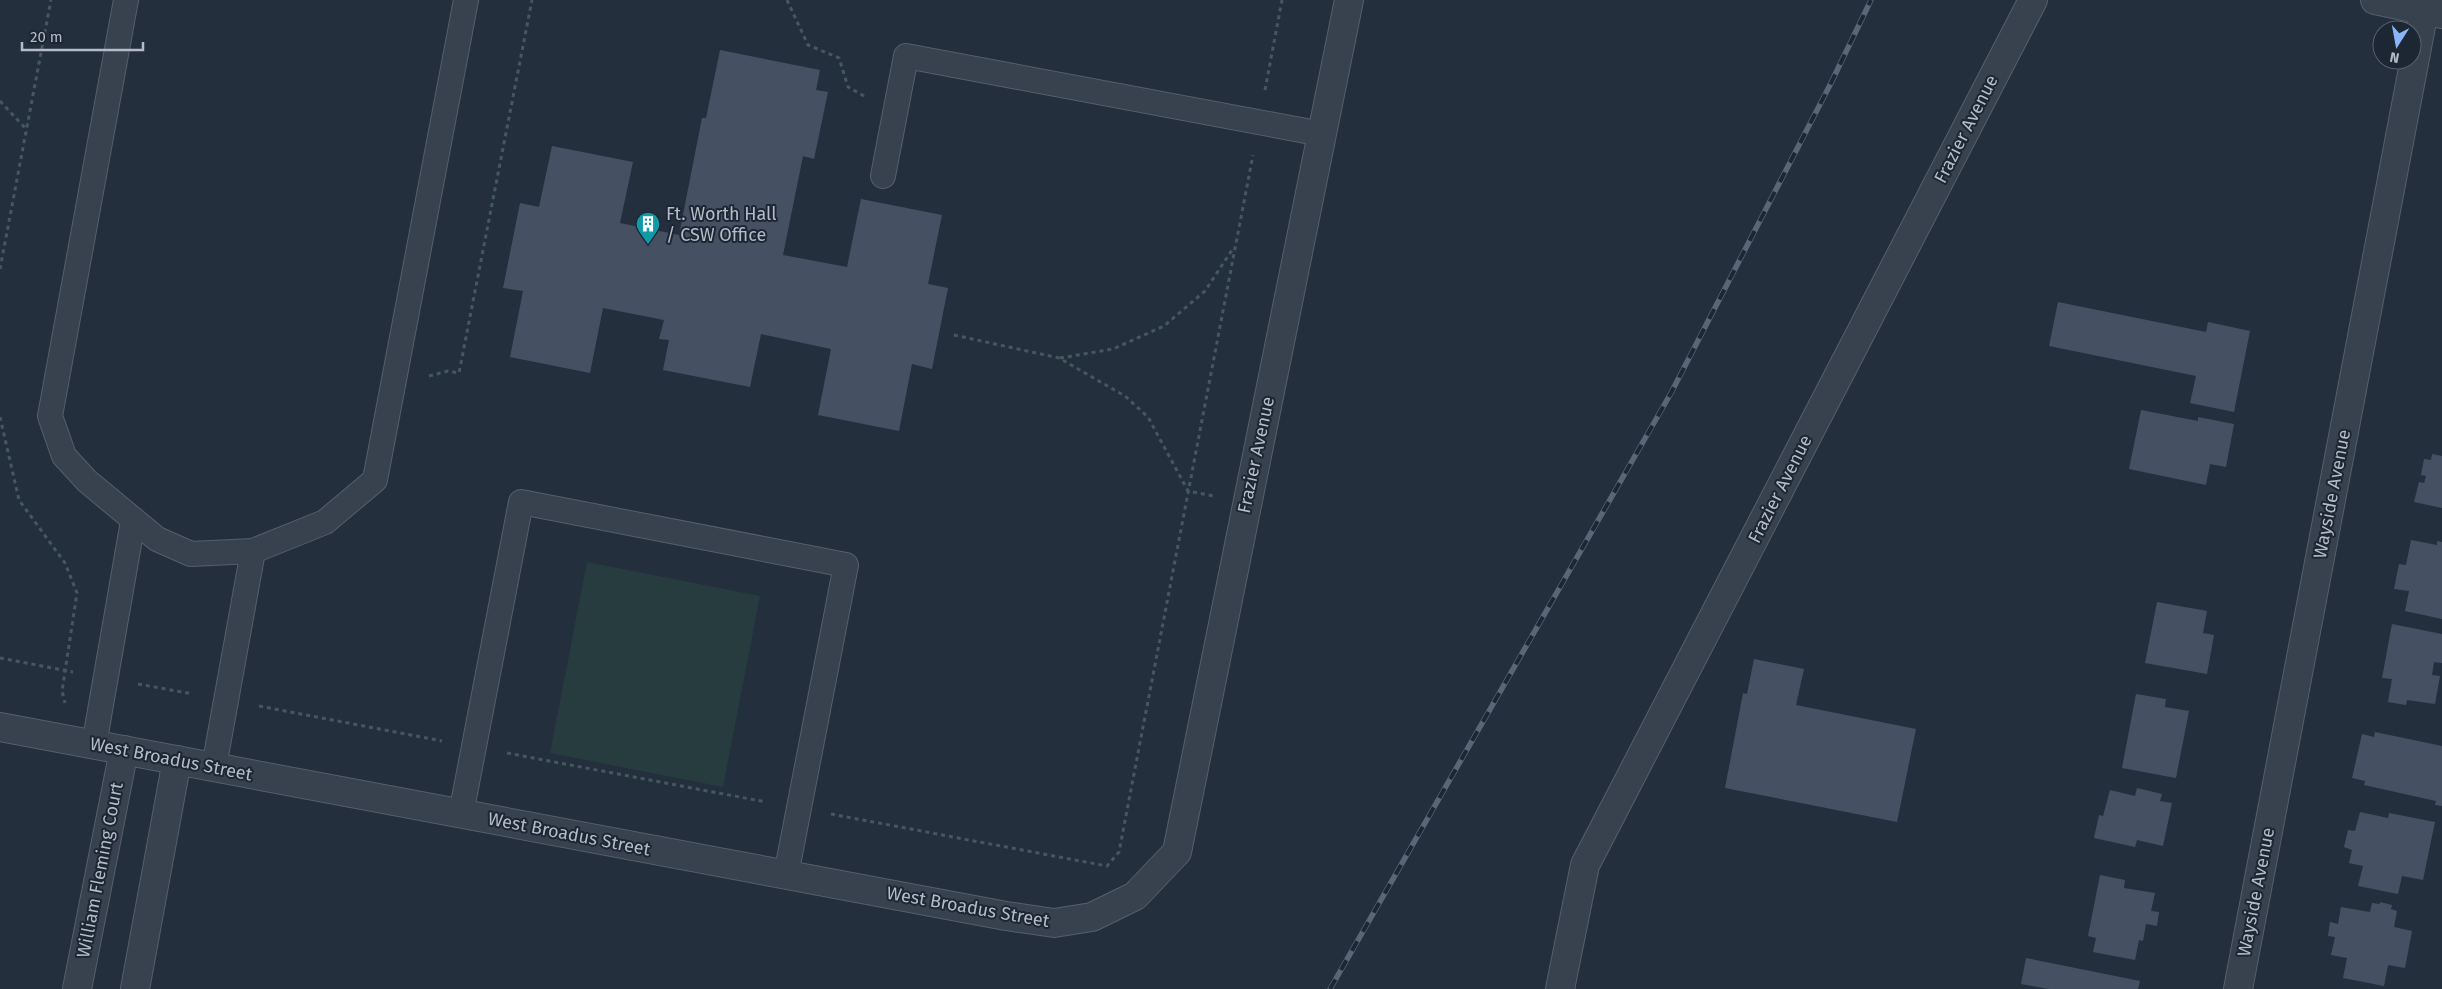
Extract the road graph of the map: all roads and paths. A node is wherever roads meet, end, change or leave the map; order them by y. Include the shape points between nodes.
1 (51, 0) edge
2 (126, 0) edge
3 (466, 0) edge
4 (787, 0) edge
5 (1282, 0) edge
6 (1349, 0) edge
7 (2033, 0) edge
8 (2375, 0) edge
9 (2431, 8) edge
10 (0, 101) edge
11 (895, 114) junction
12 (1259, 122) junction
13 (26, 130) junction
14 (1322, 134) junction
15 (883, 176) dead end
16 (1236, 245) junction
17 (0, 269) edge
18 (954, 335) dead end
19 (1059, 358) junction
20 (0, 417) edge
21 (1188, 492) junction
22 (1246, 503) junction
23 (133, 521) junction
24 (253, 551) junction
25 (0, 658) edge
26 (65, 671) junction
27 (253, 705) dead end
28 (0, 727) edge
29 (84, 743) junction
30 (474, 747) junction
31 (124, 750) junction
32 (177, 760) junction
33 (214, 767) junction
34 (799, 808) junction
35 (461, 814) junction
36 (786, 875) junction
37 (1135, 896) joint
38 (77, 989) edge
39 (135, 989) edge
40 (1560, 989) edge
41 (2238, 989) edge

1 - 13 path
2 - 23 lane via 50,416 64,456
3 - 24 lane via 375,480 325,522
4 - 11 path via 808,46 839,58 848,87
5 - 12 path
6 - 14 street, Frazier Avenue
7 - 40 street, Frazier Avenue via 1586,865
8 - 9 street
9 - 41 street, Wayside Avenue
10 - 13 path
11 - 12 lane via 906,56
11 - 15 lane
12 - 14 lane
12 - 16 path
13 - 17 path
14 - 22 street, Frazier Avenue
16 - 19 path via 1205,291 1164,326 1113,349
16 - 21 path
18 - 19 path
19 - 21 path via 1125,396 1148,417
20 - 26 path via 19,500 65,563 77,593
21 - 22 path
21 - 34 path via 1119,852 1107,866
22 - 37 street, Frazier Avenue via 1177,852
23 - 24 lane via 157,539 191,554
23 - 29 lane
24 - 33 lane
25 - 26 path
26 - 29 path via 62,691
27 - 30 path
28 - 29 street, West Broadus Street
29 - 31 street, West Broadus Street
30 - 34 path
30 - 34 lane via 521,502 846,565
30 - 35 lane
31 - 32 street, West Broadus Street
31 - 38 street, William Fleming Court
32 - 33 street, West Broadus Street
32 - 39 street
33 - 35 street, West Broadus Street
34 - 36 lane
35 - 36 street, West Broadus Street
36 - 37 street, West Broadus Street via 1054,923 1092,917

